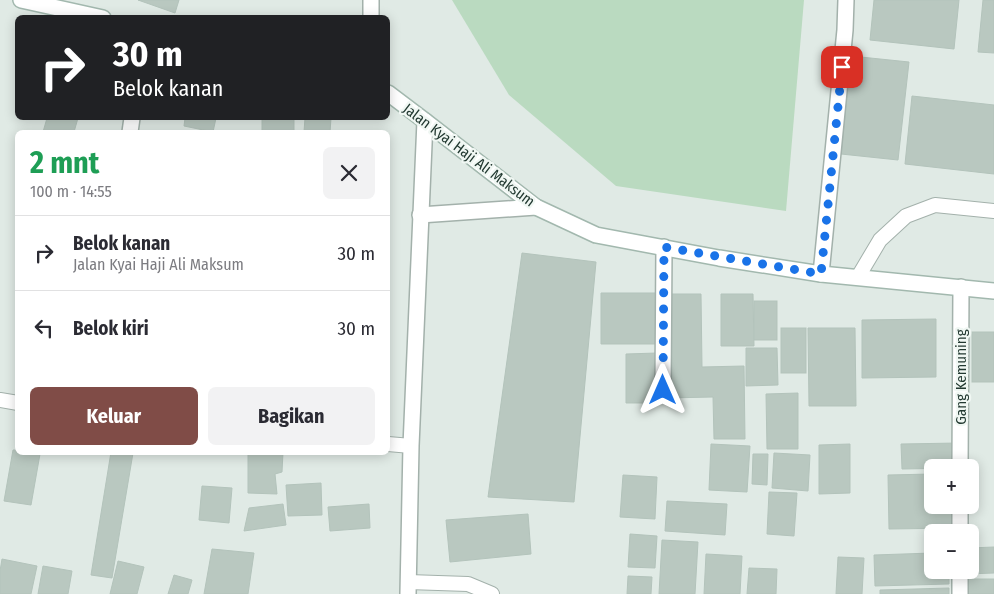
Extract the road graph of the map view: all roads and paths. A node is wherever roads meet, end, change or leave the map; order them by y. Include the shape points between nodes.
1 (21, 0) edge
2 (371, 0) edge
3 (846, 0) edge
4 (89, 15) edge
5 (371, 15) edge
6 (390, 94) edge
7 (426, 120) junction
8 (536, 207) junction
9 (994, 212) edge
10 (420, 215) junction
11 (664, 247) junction
12 (821, 274) junction
13 (858, 277) junction
14 (961, 287) junction
15 (994, 291) edge
16 (663, 390) dead end
17 (0, 400) edge
18 (15, 403) edge
19 (390, 444) edge
20 (411, 446) junction
21 (960, 459) edge
22 (960, 579) edge
23 (408, 588) edge
24 (492, 594) edge
25 (960, 594) edge

1 - 4 street
2 - 5 street
3 - 12 street via 846,30
6 - 7 street, Jalan Kyai Haji Ali Maksum
7 - 8 street, Jalan Kyai Haji Ali Maksum
7 - 10 street
8 - 10 street
8 - 11 street, Jalan Kyai Haji Ali Maksum via 596,235
9 - 13 lane via 935,205 906,216 880,240
10 - 20 street
11 - 12 street, Jalan Kyai Haji Ali Maksum
11 - 16 street
12 - 13 street, Jalan Kyai Haji Ali Maksum
13 - 14 street, Jalan Kyai Haji Ali Maksum
14 - 15 street, Jalan Kyai Haji Ali Maksum
14 - 21 street, Gang Kemuning
17 - 18 lane
19 - 20 lane
20 - 23 street
22 - 25 street
23 - 24 lane via 468,584

